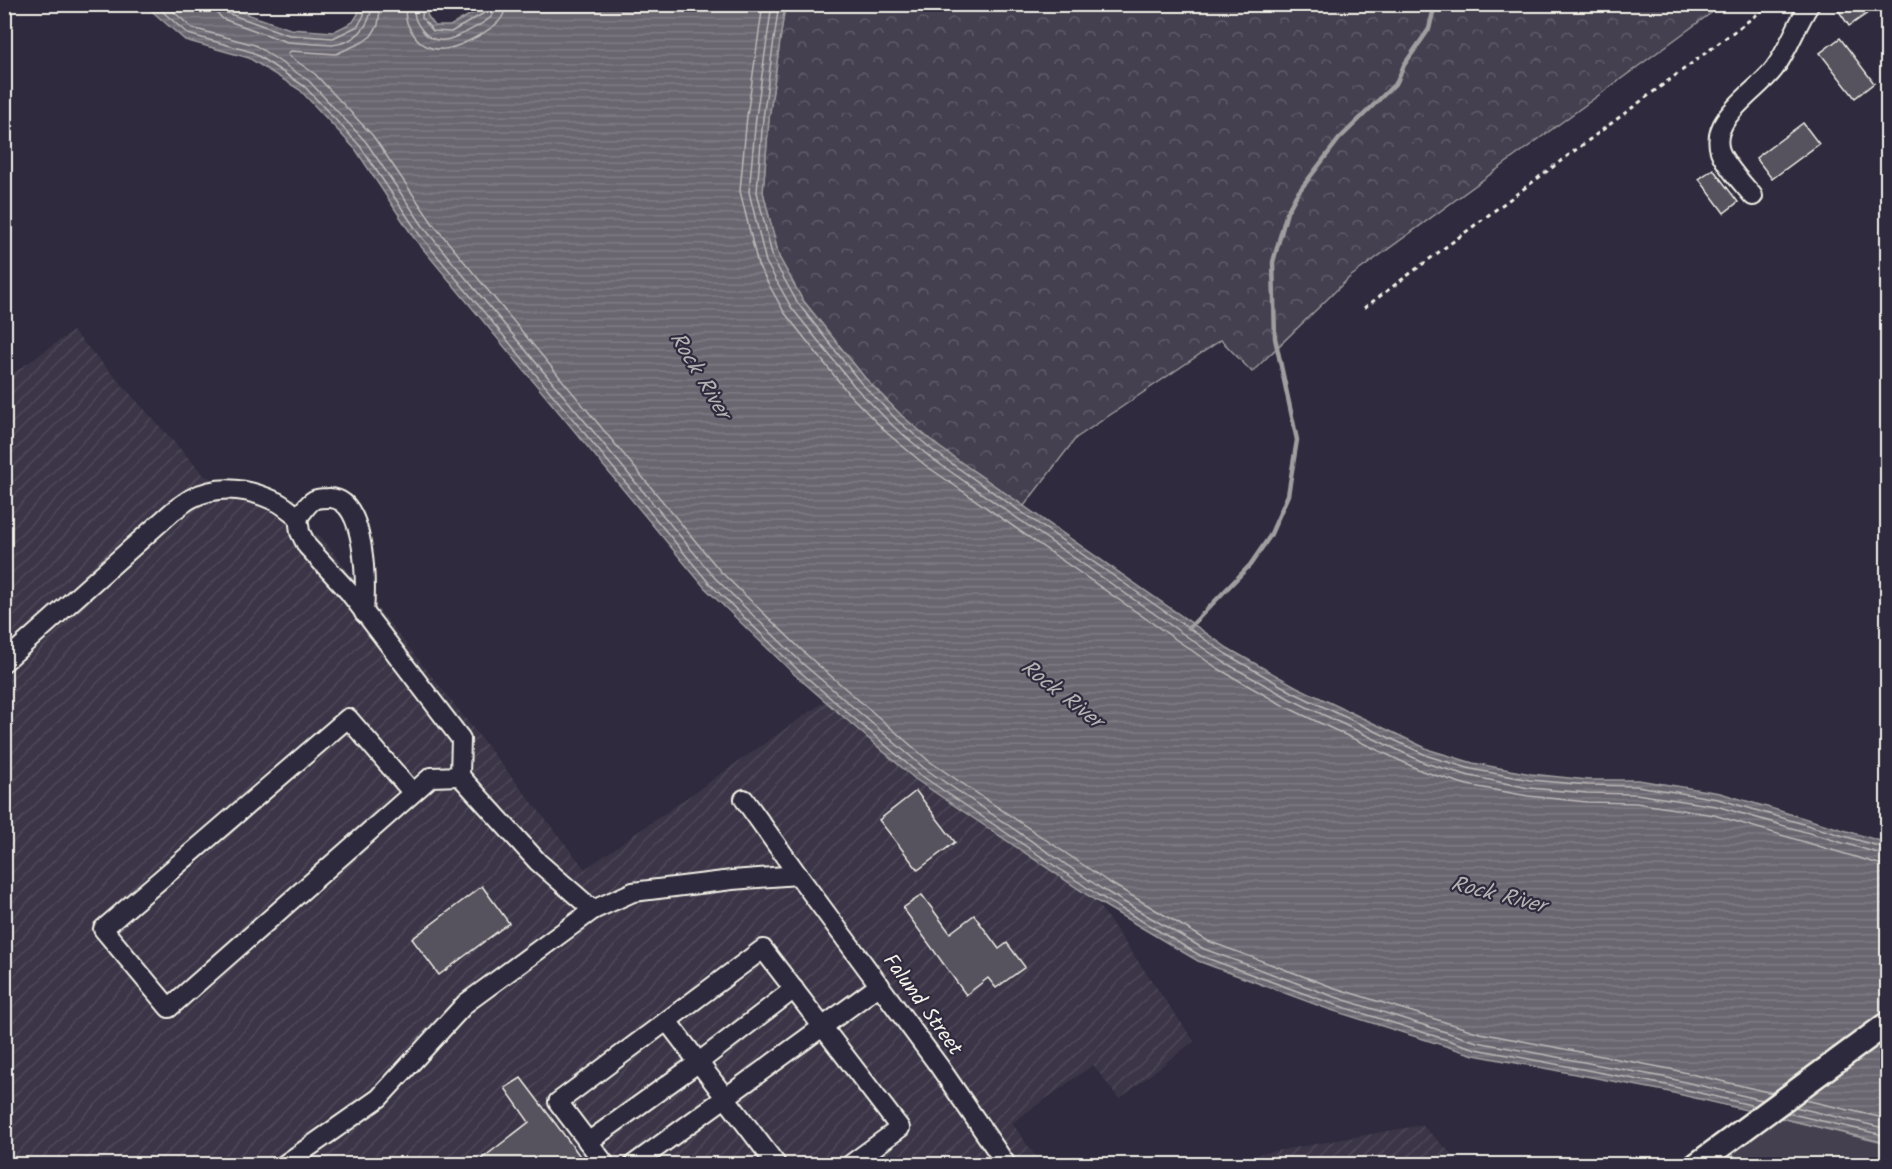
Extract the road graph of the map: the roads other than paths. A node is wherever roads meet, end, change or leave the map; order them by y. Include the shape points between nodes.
1 (1810, 4) edge
2 (1753, 196) dead end
3 (298, 517) junction
4 (364, 612) junction
5 (4, 662) edge
6 (460, 776) junction
7 (413, 793) junction
8 (744, 799) dead end
9 (798, 875) junction
10 (593, 910) junction
11 (880, 985) junction
12 (794, 989) junction
13 (667, 1021) junction
14 (1887, 1023) edge
15 (822, 1027) junction
16 (699, 1062) junction
17 (726, 1098) junction
18 (588, 1142) junction
19 (285, 1164) edge
20 (605, 1164) edge
21 (634, 1164) edge
22 (777, 1164) edge
23 (851, 1164) edge
24 (1006, 1164) edge
25 (1697, 1164) edge

1 - 2 street via 1773,71 1725,121 1718,139 1721,152
3 - 4 street via 307,546
3 - 4 street via 313,501 322,498 334,498 346,505 359,531
3 - 5 street via 276,501 227,488 192,498
4 - 6 street via 460,739
6 - 7 street via 431,777
6 - 10 street via 538,862
7 - 7 street via 169,1008 104,929 348,718
8 - 9 street, Falund Street
9 - 10 street via 633,892
9 - 11 street, Falund Street
10 - 19 street via 466,1003 379,1098
11 - 15 street
11 - 24 street, Falund Street
12 - 13 street via 763,949
12 - 15 street
12 - 16 street
13 - 16 street
13 - 18 street via 558,1102
14 - 25 main road
15 - 17 street
15 - 23 street via 900,1128
16 - 17 street
16 - 18 street
17 - 21 street
17 - 22 street
18 - 20 street

